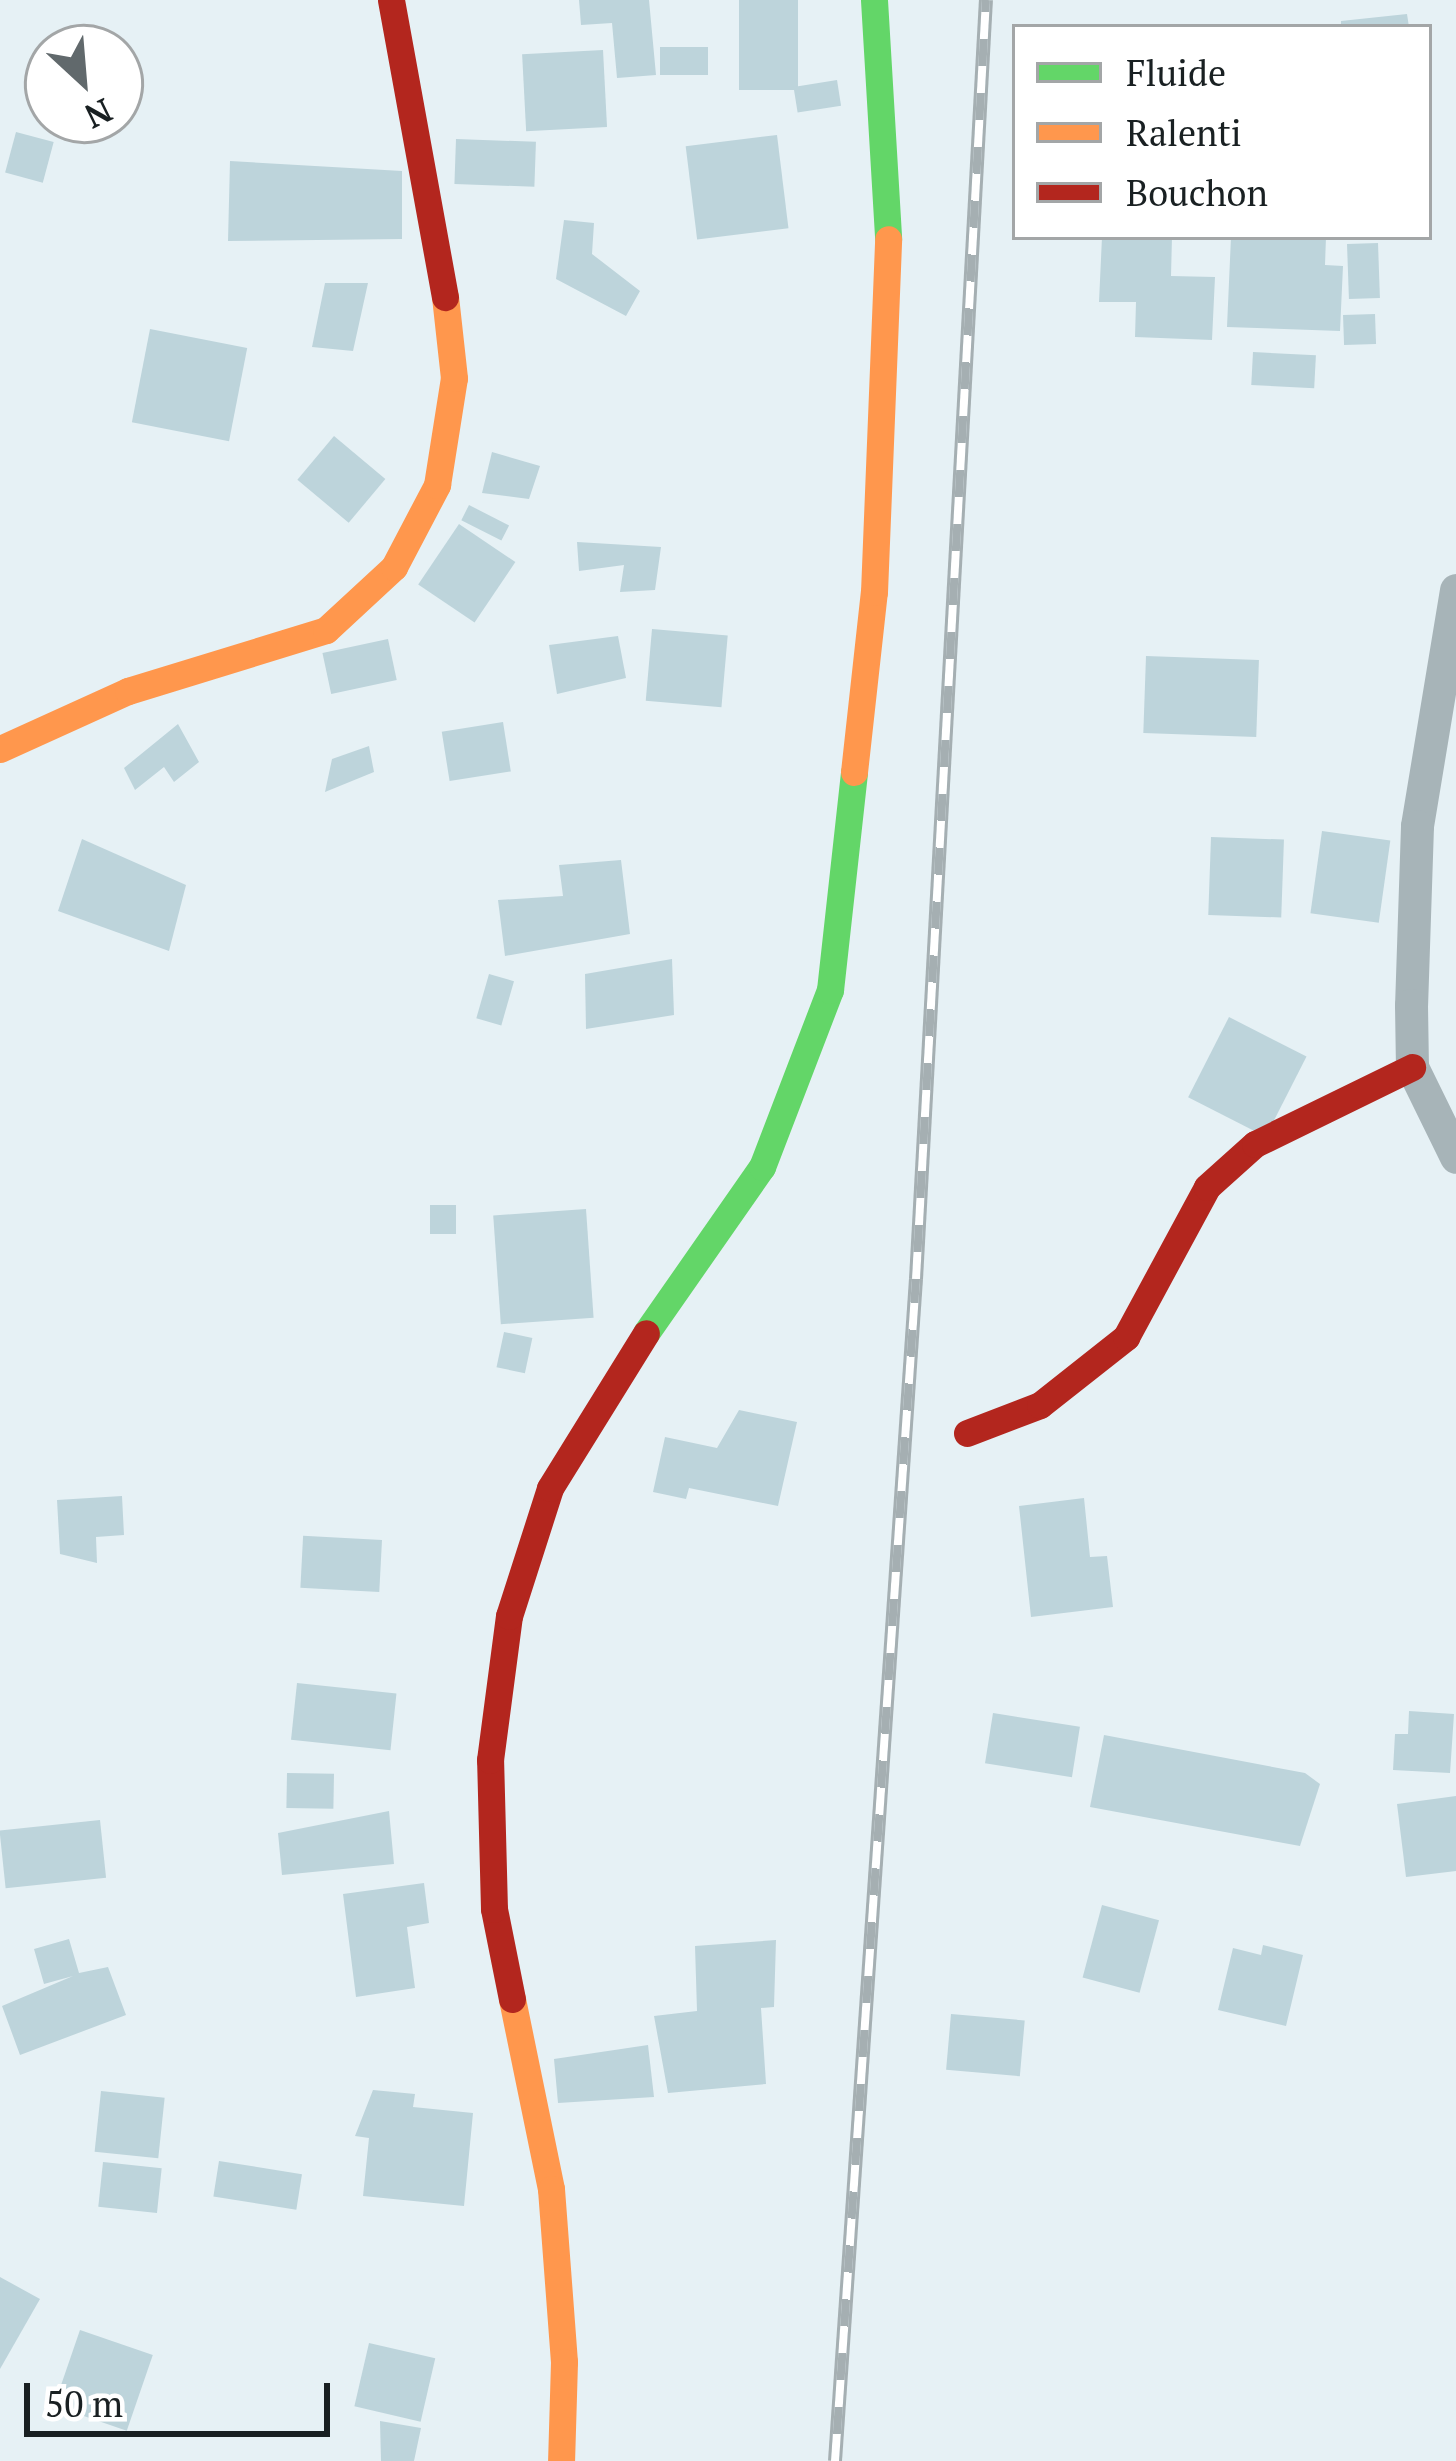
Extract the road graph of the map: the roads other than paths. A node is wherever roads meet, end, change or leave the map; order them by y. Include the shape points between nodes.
1 (391, 0) edge
2 (874, 0) edge
3 (1456, 590) edge
4 (0, 749) edge
5 (1412, 1067) junction
6 (1456, 1157) edge
7 (968, 1433) dead end
8 (561, 2461) edge

1 - 4 street via 440,250 454,377 437,485 415,532 394,567 326,630 128,692
2 - 8 street via 890,177 886,336 874,592 830,990 762,1167 591,1413 550,1488 509,1616 490,1760 494,1909 550,2189 564,2362
3 - 5 street via 1417,826
5 - 6 street
5 - 7 street via 1255,1144 1208,1187 1126,1336 1040,1405

